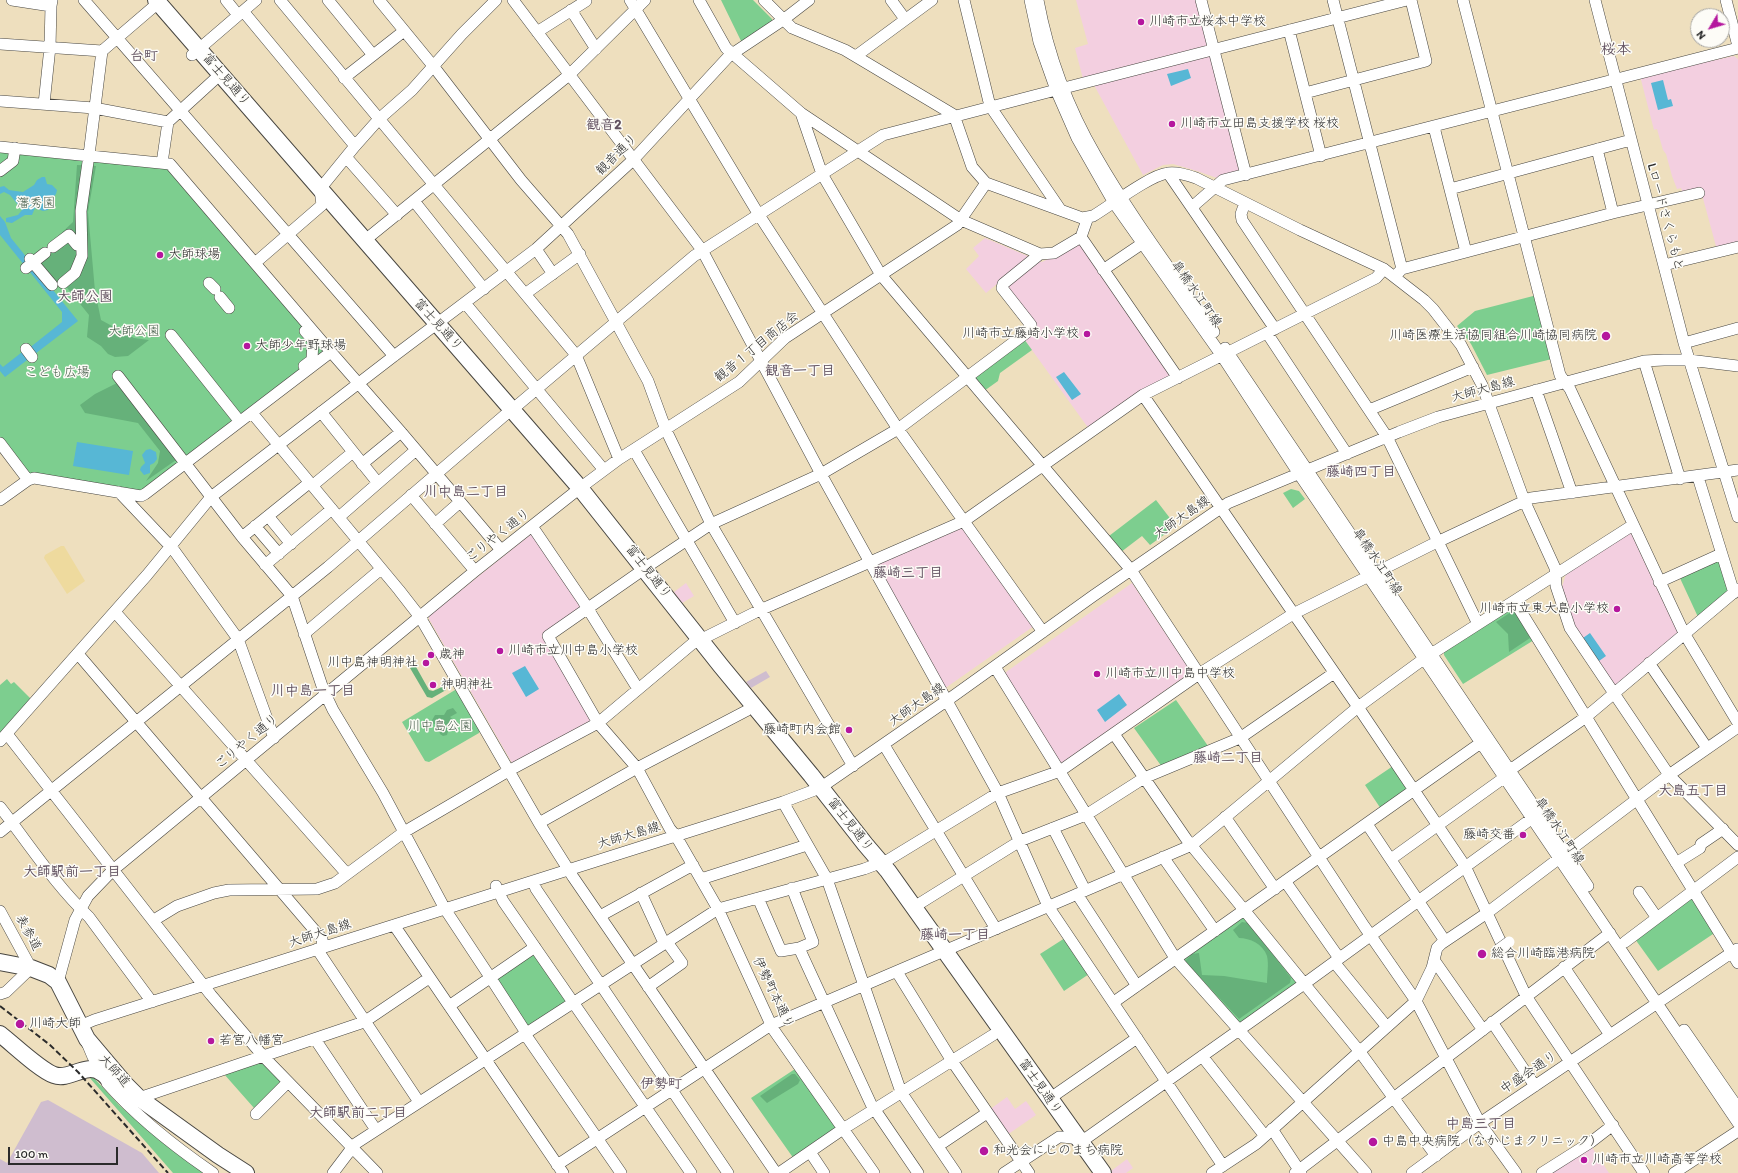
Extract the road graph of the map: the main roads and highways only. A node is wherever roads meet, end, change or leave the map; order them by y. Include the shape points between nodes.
1 (153, 3) edge
2 (196, 52) junction
3 (434, 327) junction
4 (696, 642) junction
5 (817, 789) junction
6 (878, 864) junction
7 (940, 953) junction
8 (0, 962) edge
9 (0, 1035) edge
10 (136, 1101) junction
11 (1070, 1138) junction
12 (229, 1173) edge
13 (246, 1173) edge
14 (1091, 1173) edge
15 (1103, 1173) edge

1 - 2 highway, 富士見通り
2 - 3 highway, 富士見通り via 320,189
2 - 3 highway, 富士見通り via 214,80 322,205
3 - 4 highway, 富士見通り via 577,491
4 - 5 highway, 富士見通り via 746,711
4 - 5 highway, 富士見通り via 811,774
5 - 6 highway, 富士見通り
6 - 7 highway, 富士見通り
6 - 7 highway, 富士見通り via 914,907
7 - 11 highway, 富士見通り via 993,1035
7 - 11 highway, 富士見通り via 1049,1099
8 - 10 highway, 大師道 via 31,968 49,975 58,982 80,1026 98,1054
9 - 10 highway, 大師道 via 55,1076 93,1069
10 - 12 highway, 大師道 via 194,1150
10 - 13 highway, 大師道
11 - 14 highway, 富士見通り
11 - 15 highway, 富士見通り

